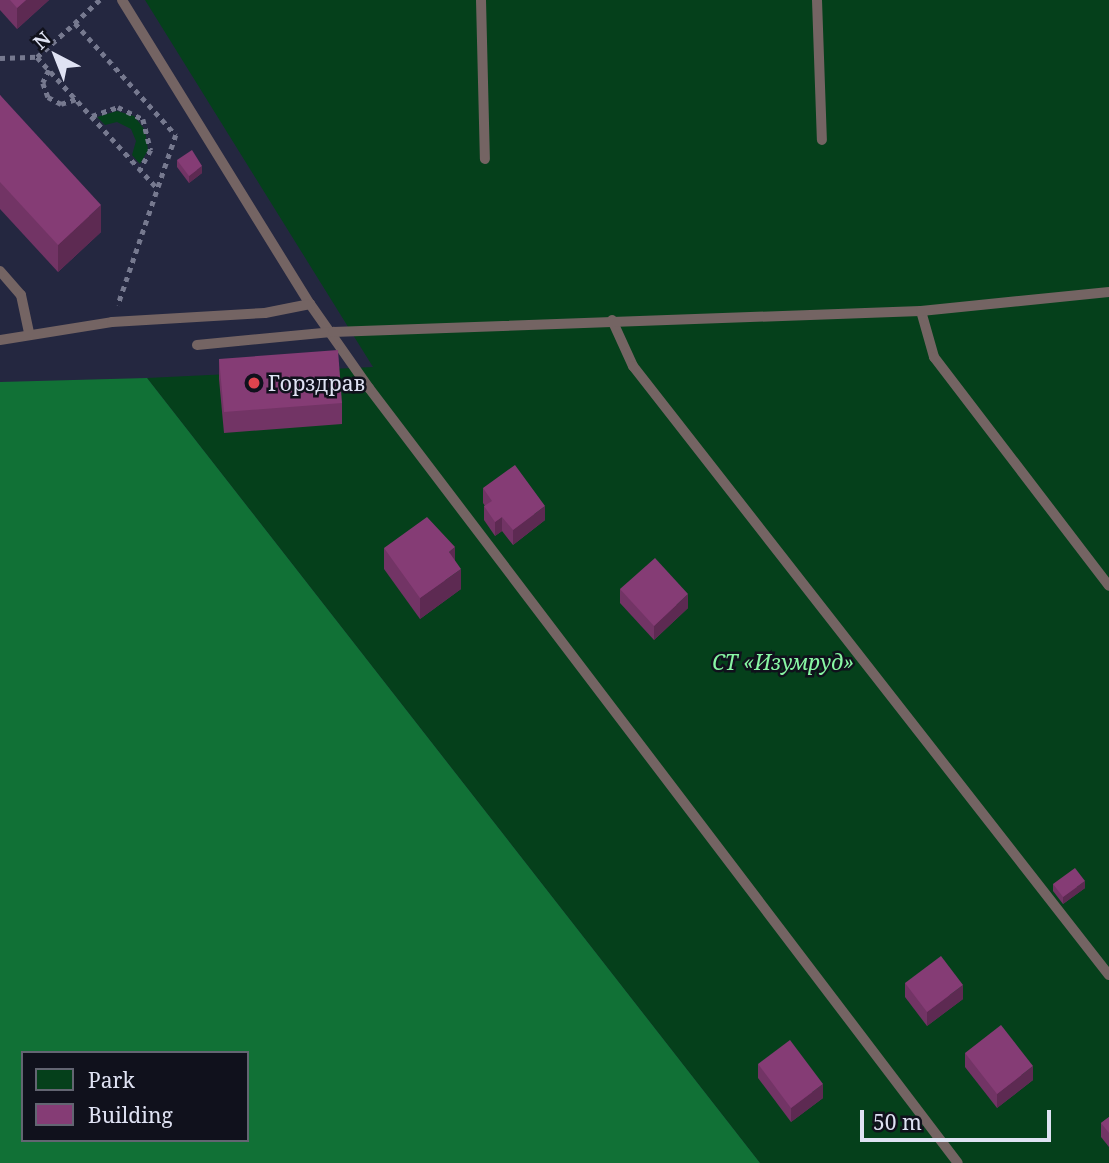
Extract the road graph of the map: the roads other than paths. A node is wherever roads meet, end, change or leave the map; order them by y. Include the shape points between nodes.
1 (122, 0) edge
2 (481, 0) edge
3 (817, 0) edge
4 (822, 140) dead end
5 (485, 159) dead end
6 (0, 271) edge
7 (1109, 292) edge
8 (310, 304) junction
9 (921, 311) junction
10 (612, 320) junction
11 (333, 332) junction
12 (29, 333) junction
13 (0, 340) edge
14 (197, 345) dead end
15 (1109, 586) edge
16 (1109, 975) edge
17 (958, 1163) edge

1 - 8 lane
2 - 5 lane
3 - 4 lane
6 - 12 lane via 21,295
7 - 9 lane
8 - 11 lane
8 - 12 lane via 265,313 112,322
9 - 10 lane
9 - 15 lane via 933,357
10 - 11 lane
10 - 16 lane via 633,366
11 - 14 lane
11 - 17 lane via 369,388
12 - 13 lane

